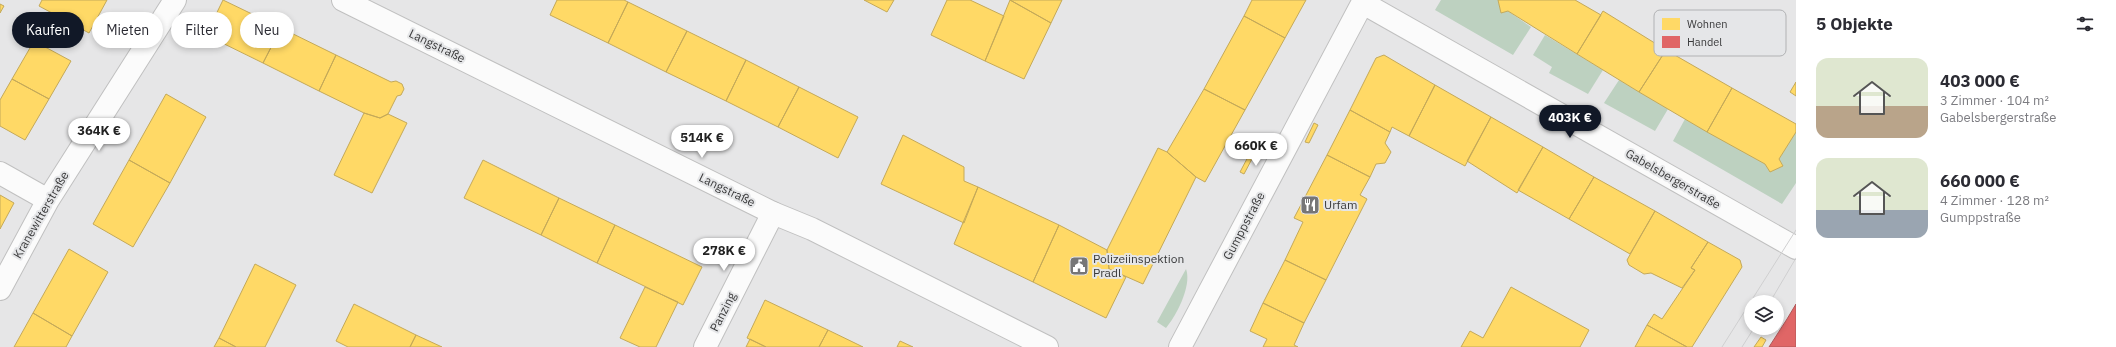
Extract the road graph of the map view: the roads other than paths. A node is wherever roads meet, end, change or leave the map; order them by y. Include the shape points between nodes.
1 (175, 0) edge
2 (343, 0) edge
3 (1364, 1) edge
4 (0, 173) edge
5 (48, 200) junction
6 (773, 213) junction
7 (1795, 246) edge
8 (0, 289) edge
9 (705, 347) edge
10 (1047, 347) edge
11 (1180, 347) edge

1 - 5 street, Kranewitterstraße
2 - 6 street, Langstraße
3 - 7 street, Gabelsbergerstraße
3 - 11 street, Gumppstraße
4 - 5 street
5 - 8 street, Kranewitterstraße
6 - 9 street, Panzing
6 - 10 street, Langstraße via 812,229

